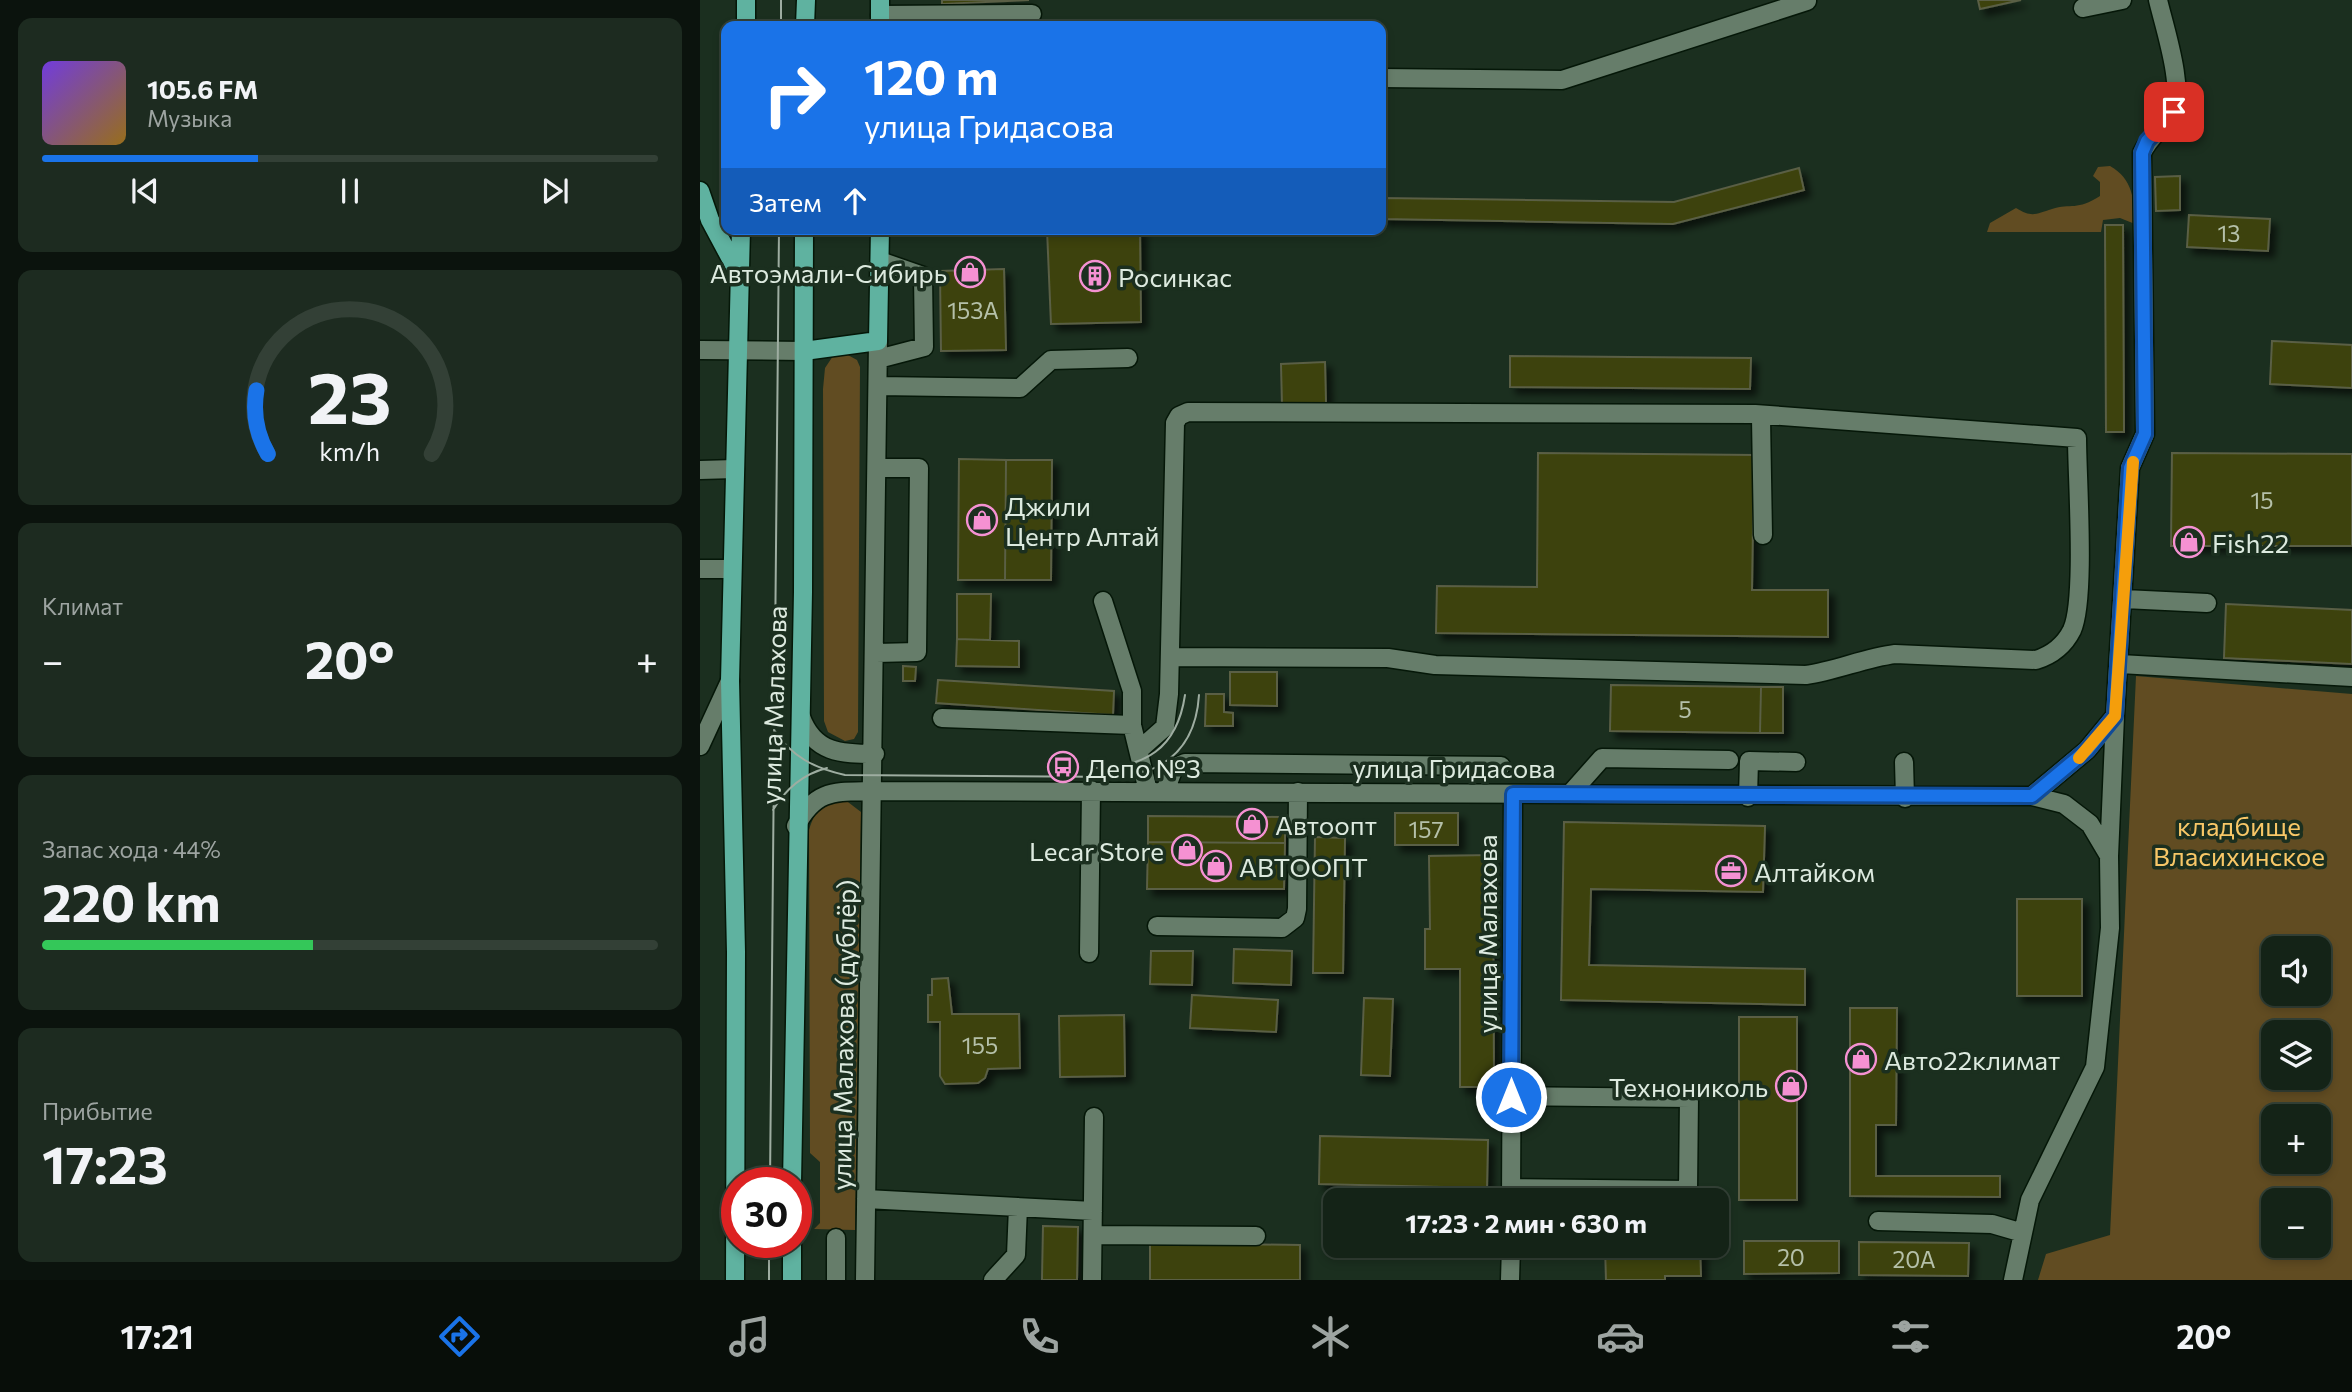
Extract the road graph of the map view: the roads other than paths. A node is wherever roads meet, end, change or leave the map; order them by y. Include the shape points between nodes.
1 (746, 0) edge
2 (806, 0) edge
3 (2122, 0) edge
4 (2158, 0) edge
5 (1807, 1) edge
6 (2083, 8) dead end
7 (880, 14) edge
8 (1031, 15) dead end
9 (746, 21) edge
10 (806, 21) edge
11 (1386, 78) edge
12 (700, 191) edge
13 (741, 235) edge
14 (804, 235) edge
15 (880, 235) edge
16 (880, 261) junction
17 (740, 277) junction
18 (878, 341) junction
19 (700, 350) edge
20 (804, 351) junction
21 (737, 352) junction
22 (1128, 358) dead end
23 (878, 359) junction
24 (878, 386) junction
25 (1755, 414) junction
26 (877, 468) junction
27 (700, 470) edge
28 (735, 470) junction
29 (1763, 535) dead end
30 (700, 569) edge
31 (732, 569) junction
32 (2124, 598) junction
33 (1103, 601) dead end
34 (2207, 603) dead end
35 (876, 653) junction
36 (1170, 657) junction
37 (2120, 664) junction
38 (2352, 677) edge
39 (730, 681) junction
40 (2115, 716) junction
41 (801, 717) junction
42 (942, 718) dead end
43 (1132, 725) junction
44 (700, 746) edge
45 (1139, 750) junction
46 (874, 754) junction
47 (1729, 760) dead end
48 (1796, 762) dead end
49 (1904, 762) dead end
50 (1269, 764) junction
51 (1341, 765) junction
52 (1501, 766) dead end
53 (1091, 790) junction
54 (874, 791) junction
55 (1156, 791) junction
56 (1268, 792) junction
57 (1298, 792) junction
58 (1341, 793) junction
59 (1513, 794) junction
60 (1570, 794) junction
61 (2032, 796) junction
62 (1748, 797) junction
63 (1905, 798) junction
64 (796, 826) junction
65 (2109, 856) junction
66 (1157, 926) dead end
67 (1089, 953) dead end
68 (1511, 1097) junction
69 (1094, 1117) dead end
70 (792, 1167) edge
71 (1511, 1188) edge
72 (1688, 1188) edge
73 (866, 1199) junction
74 (1018, 1207) junction
75 (1093, 1211) junction
76 (1878, 1221) dead end
77 (2023, 1233) junction
78 (1093, 1235) junction
79 (1256, 1236) dead end
80 (836, 1238) dead end
81 (792, 1258) edge
82 (1511, 1258) edge
83 (735, 1280) edge
84 (792, 1280) edge
85 (836, 1280) edge
86 (865, 1280) edge
87 (993, 1280) edge
88 (1092, 1280) edge
89 (1510, 1280) edge
90 (2013, 1280) edge

1 - 9 main road
2 - 10 main road
3 - 6 street
4 - 32 street via 2178,93 2174,112 2142,153 2145,434 2130,468
5 - 11 street via 1562,80
7 - 8 street
12 - 17 main road
13 - 17 main road, улица Малахова
14 - 20 main road, улица Малахова
15 - 16 main road
16 - 18 main road
16 - 23 street via 923,276 924,347
17 - 21 main road, улица Малахова
18 - 20 main road
18 - 23 street, улица Малахова (дублёр)
19 - 21 street
20 - 21 street
20 - 41 main road, улица Малахова
21 - 28 main road, улица Малахова
22 - 24 street via 1052,360 1020,388
23 - 24 street, улица Малахова (дублёр)
24 - 26 street, улица Малахова (дублёр)
25 - 29 street via 1761,418 1763,438
25 - 36 street via 1188,412 1175,423
25 - 36 street via 2077,438 2078,602 2072,629 2053,655 2036,660 1895,654 1806,675 1435,665 1388,658
26 - 35 street, улица Малахова (дублёр)
26 - 35 street via 919,468 917,652
27 - 28 street
28 - 31 main road, улица Малахова
30 - 31 street
31 - 39 main road, улица Малахова
32 - 34 street
32 - 37 street
33 - 43 street via 1132,691
35 - 46 street, улица Малахова (дублёр)
36 - 45 street via 1165,727
37 - 38 street
37 - 40 street
39 - 44 street
39 - 83 main road, улица Малахова via 736,952
40 - 61 street via 2087,750
40 - 65 street
41 - 46 street via 822,748 839,754
41 - 64 main road, улица Малахова
42 - 43 street
43 - 45 street
45 - 55 street
46 - 54 street, улица Малахова (дублёр)
47 - 60 street via 1602,758
48 - 62 street via 1749,761
49 - 63 street
50 - 51 street
50 - 55 street via 1185,763 1174,768
50 - 56 street
51 - 52 street
51 - 58 street
53 - 54 street, улица Гридасова
53 - 55 street, улица Гридасова
53 - 67 street
54 - 64 street, улица Гридасова via 839,792 813,800
54 - 73 street, улица Малахова (дублёр)
55 - 56 street, улица Гридасова
56 - 57 street, улица Гридасова
57 - 58 street, улица Гридасова
57 - 66 street via 1297,909 1290,924 1282,928
58 - 59 street, улица Гридасова
59 - 60 street, улица Гридасова
59 - 68 street, улица Малахова
60 - 62 street, улица Гридасова
61 - 63 street, улица Гридасова
61 - 65 street, улица Гридасова via 2064,804 2082,817
62 - 63 street, улица Гридасова
64 - 70 main road, улица Малахова
65 - 77 street, улица Гридасова via 2110,928 2095,1067 2030,1200
68 - 71 street, улица Малахова
68 - 72 street via 1689,1098
69 - 75 street
73 - 74 street
73 - 86 street, улица Малахова (дублёр)
74 - 75 street
74 - 87 street via 1016,1255
75 - 78 street
76 - 77 street via 1992,1224
77 - 90 street, улица Гридасова
78 - 79 street
78 - 88 street
80 - 85 street
81 - 84 main road
82 - 89 street

